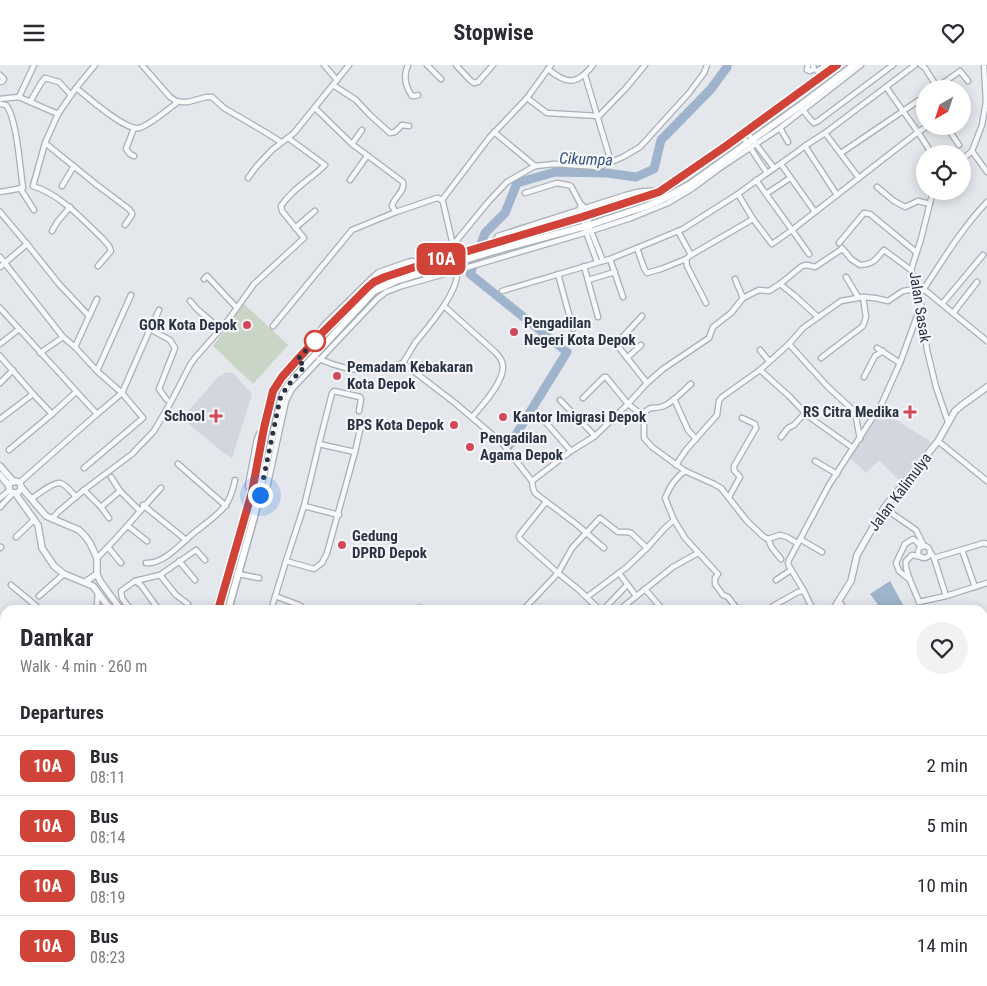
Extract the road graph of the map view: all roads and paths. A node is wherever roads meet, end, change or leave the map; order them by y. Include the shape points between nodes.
1 (34, 65) edge
2 (95, 65) edge
3 (142, 65) edge
4 (324, 65) edge
5 (349, 65) edge
6 (408, 65) edge
7 (427, 65) edge
8 (456, 65) edge
9 (493, 65) edge
10 (593, 65) edge
11 (645, 65) edge
12 (707, 65) edge
13 (808, 65) edge
14 (826, 65) edge
15 (837, 65) edge
16 (854, 65) edge
17 (861, 65) edge
18 (893, 65) edge
19 (916, 65) edge
20 (921, 65) edge
21 (956, 65) edge
22 (984, 65) edge
23 (549, 67) edge
24 (810, 71) junction
25 (960, 71) junction
26 (816, 72) edge
27 (0, 75) edge
28 (586, 75) junction
29 (441, 79) dead end
30 (337, 80) junction
31 (932, 80) edge
32 (947, 80) edge
33 (967, 80) edge
34 (0, 82) edge
35 (333, 85) junction
36 (886, 87) junction
37 (76, 88) junction
38 (71, 95) junction
39 (418, 95) dead end
40 (19, 97) junction
41 (527, 97) junction
42 (0, 99) edge
43 (178, 101) junction
44 (30, 102) junction
45 (916, 102) edge
46 (0, 105) edge
47 (315, 108) junction
48 (803, 110) junction
49 (903, 111) junction
50 (58, 114) junction
51 (599, 116) junction
52 (408, 126) dead end
53 (134, 128) junction
54 (780, 128) junction
55 (916, 129) edge
56 (362, 130) dead end
57 (494, 132) junction
58 (744, 132) junction
59 (826, 133) junction
60 (916, 134) edge
61 (952, 135) edge
62 (288, 138) junction
63 (281, 142) junction
64 (788, 142) dead end
65 (45, 143) junction
66 (352, 144) junction
67 (751, 144) junction
68 (959, 145) dead end
69 (805, 146) junction
70 (972, 151) joint
71 (841, 153) junction
72 (134, 156) dead end
73 (367, 156) junction
74 (766, 157) junction
75 (611, 162) junction
76 (759, 162) junction
77 (781, 164) junction
78 (74, 166) junction
79 (535, 166) junction
80 (774, 168) junction
81 (987, 172) edge
82 (768, 173) junction
83 (248, 178) dead end
84 (790, 178) junction
85 (858, 178) junction
86 (350, 180) dead end
87 (756, 180) junction
88 (62, 186) dead end
89 (877, 187) dead end
90 (20, 188) junction
91 (0, 192) edge
92 (525, 193) dead end
93 (738, 194) junction
94 (766, 194) junction
95 (836, 195) junction
96 (442, 200) junction
97 (931, 200) edge
98 (987, 202) edge
99 (930, 204) junction
100 (70, 207) junction
101 (34, 210) dead end
102 (315, 211) dead end
103 (0, 212) edge
104 (396, 212) junction
105 (584, 212) junction
106 (815, 212) junction
107 (754, 219) junction
108 (125, 225) dead end
109 (295, 228) junction
110 (588, 228) junction
111 (792, 230) junction
112 (52, 231) dead end
113 (678, 231) junction
114 (493, 243) junction
115 (27, 244) junction
116 (453, 245) junction
117 (597, 245) junction
118 (591, 247) junction
119 (637, 248) junction
120 (842, 249) junction
121 (494, 251) junction
122 (916, 252) junction
123 (455, 254) junction
124 (809, 254) dead end
125 (691, 255) junction
126 (983, 255) dead end
127 (0, 257) edge
128 (610, 259) junction
129 (686, 259) junction
130 (603, 261) junction
131 (597, 262) junction
132 (5, 263) junction
133 (98, 266) dead end
134 (584, 266) junction
135 (0, 267) edge
136 (457, 270) junction
137 (911, 270) junction
138 (615, 272) junction
139 (558, 275) junction
140 (846, 277) dead end
141 (204, 279) dead end
142 (735, 279) dead end
143 (588, 280) junction
144 (977, 283) dead end
145 (780, 284) junction
146 (916, 289) junction
147 (923, 290) junction
148 (502, 291) dead end
149 (131, 295) dead end
150 (623, 297) dead end
151 (861, 297) junction
152 (743, 298) junction
153 (97, 299) dead end
154 (190, 301) dead end
155 (706, 303) dead end
156 (942, 304) junction
157 (920, 305) junction
158 (444, 306) junction
159 (236, 307) junction
160 (0, 308) edge
161 (159, 310) dead end
162 (953, 313) junction
163 (89, 316) junction
164 (642, 316) dead end
165 (598, 317) dead end
166 (818, 317) junction
167 (273, 326) dead end
168 (19, 329) junction
169 (150, 329) junction
170 (220, 329) junction
171 (572, 329) dead end
172 (63, 337) junction
173 (987, 341) edge
174 (0, 344) edge
175 (789, 344) junction
176 (640, 345) dead end
177 (75, 347) junction
178 (877, 348) dead end
179 (760, 350) dead end
180 (883, 351) junction
181 (40, 353) junction
182 (0, 356) edge
183 (317, 358) junction
184 (821, 358) dead end
185 (627, 359) junction
186 (297, 360) junction
187 (769, 361) junction
188 (403, 363) junction
189 (900, 363) junction
190 (305, 366) junction
191 (760, 369) junction
192 (13, 370) junction
193 (97, 371) junction
194 (864, 377) dead end
195 (0, 383) edge
196 (647, 383) junction
197 (691, 384) dead end
198 (987, 387) edge
199 (76, 392) junction
200 (122, 393) junction
201 (33, 394) junction
202 (583, 398) dead end
203 (560, 399) dead end
204 (674, 399) junction
205 (167, 400) dead end
206 (628, 404) junction
207 (359, 411) dead end
208 (805, 413) junction
209 (52, 414) junction
210 (97, 415) junction
211 (642, 415) junction
212 (472, 417) junction
213 (144, 418) junction
214 (742, 418) dead end
215 (0, 419) edge
216 (542, 419) dead end
217 (362, 421) dead end
218 (948, 422) junction
219 (148, 423) dead end
220 (595, 436) junction
221 (781, 437) dead end
222 (696, 439) junction
223 (860, 439) junction
224 (938, 441) junction
225 (319, 444) junction
226 (853, 448) junction
227 (9, 450) dead end
228 (572, 451) junction
229 (355, 452) junction
230 (815, 461) dead end
231 (178, 465) dead end
232 (676, 465) junction
233 (0, 466) edge
234 (84, 467) dead end
235 (685, 471) junction
236 (836, 474) junction
237 (0, 475) edge
238 (111, 477) dead end
239 (234, 480) dead end
240 (532, 481) junction
241 (987, 481) edge
242 (14, 488) junction
243 (161, 488) dead end
244 (84, 490) junction
245 (120, 491) junction
246 (252, 492) junction
247 (263, 496) junction
248 (76, 497) junction
249 (729, 497) junction
250 (0, 498) edge
251 (31, 499) junction
252 (546, 502) junction
253 (144, 505) junction
254 (226, 505) junction
255 (304, 506) junction
256 (0, 507) edge
257 (101, 507) junction
258 (884, 508) junction
259 (140, 511) junction
260 (339, 515) junction
261 (46, 516) junction
262 (109, 518) dead end
263 (52, 519) junction
264 (34, 520) junction
265 (674, 520) junction
266 (38, 525) junction
267 (128, 526) junction
268 (587, 533) junction
269 (16, 537) dead end
270 (768, 539) junction
271 (186, 540) junction
272 (147, 541) dead end
273 (799, 541) junction
274 (987, 544) edge
275 (922, 546) junction
276 (108, 547) junction
277 (604, 548) dead end
278 (648, 548) junction
279 (962, 550) junction
280 (822, 552) dead end
281 (698, 553) junction
282 (931, 553) junction
283 (922, 557) junction
284 (97, 558) junction
285 (934, 558) junction
286 (781, 559) dead end
287 (206, 560) dead end
288 (179, 561) junction
289 (286, 561) junction
290 (121, 563) dead end
291 (146, 563) dead end
292 (791, 570) junction
293 (558, 573) junction
294 (619, 573) junction
295 (64, 574) junction
296 (97, 574) junction
297 (238, 574) junction
298 (160, 575) junction
299 (259, 578) dead end
300 (195, 579) dead end
301 (776, 580) dead end
302 (910, 580) junction
303 (134, 581) junction
304 (85, 582) junction
305 (987, 583) edge
306 (12, 585) dead end
307 (627, 585) junction
308 (975, 587) junction
309 (645, 589) junction
310 (804, 591) junction
311 (99, 595) junction
312 (39, 596) dead end
313 (275, 596) junction
314 (636, 596) junction
315 (946, 596) junction
316 (587, 597) junction
317 (839, 601) junction
318 (33, 605) edge
319 (98, 605) edge
320 (107, 605) edge
321 (117, 605) edge
322 (127, 605) edge
323 (155, 605) edge
324 (188, 605) dead end
325 (219, 605) edge
326 (229, 605) edge
327 (272, 605) edge
328 (299, 605) edge
329 (528, 605) edge
330 (596, 605) edge
331 (606, 605) edge
332 (625, 605) edge
333 (659, 605) edge
334 (734, 605) edge
335 (775, 605) edge
336 (811, 605) edge
337 (836, 605) edge
338 (842, 605) edge

1 - 40 street
2 - 37 street
3 - 43 street via 170,97
4 - 30 street
5 - 30 street
6 - 39 street via 406,85 412,96
7 - 29 street
8 - 9 street via 474,83
10 - 28 street
11 - 51 street
12 - 75 street via 689,93 640,147
13 - 24 street
14 - 26 street
15 - 26 main road
16 - 67 main road
17 - 48 street
18 - 48 street via 814,123
19 - 36 street
20 - 31 street
21 - 25 street
22 - 70 street via 986,102
23 - 28 street via 559,78 567,81
23 - 41 street
24 - 26 street
24 - 26 street
25 - 32 street
25 - 33 street
26 - 58 main road
27 - 34 street via 4,79
28 - 51 street
30 - 35 street
35 - 47 street
35 - 52 street via 356,101 390,133 402,125
36 - 49 street
36 - 59 street
37 - 38 street
37 - 53 street via 122,124
38 - 44 street via 60,82 45,78
38 - 50 street
40 - 42 street
40 - 44 street
41 - 51 street via 547,113
41 - 57 street
43 - 53 street via 144,125
43 - 63 street via 212,97 222,107
44 - 50 street
45 - 49 street
46 - 90 street via 6,105 12,121 23,188
47 - 62 street
47 - 66 street
48 - 54 street
49 - 55 street
49 - 71 street
50 - 65 street
51 - 75 street
53 - 72 street via 126,149
54 - 64 street
54 - 67 street
56 - 66 street
57 - 79 street
57 - 96 street
58 - 67 street
58 - 105 main road via 659,192
59 - 69 street
59 - 71 street
60 - 85 street
61 - 68 street
62 - 63 street
62 - 109 street via 325,165 281,206
63 - 83 street
65 - 78 street
65 - 100 street via 33,186
66 - 73 street
67 - 74 street
67 - 76 street
67 - 110 main road via 665,198
69 - 77 street
69 - 95 street
70 - 81 street
71 - 85 street
73 - 86 street
73 - 104 street via 403,182 404,187 392,206
74 - 76 street
74 - 80 street
75 - 79 street via 599,167
76 - 82 street
77 - 80 street
77 - 84 street
78 - 88 street
78 - 108 street via 129,209 132,215
79 - 116 street via 507,182
80 - 82 street
82 - 87 street
84 - 94 street
84 - 106 street
85 - 95 street
87 - 93 street
87 - 94 street
89 - 99 street via 905,207 918,201
90 - 91 street
90 - 101 street
92 - 105 street via 560,183 571,186
93 - 107 street
93 - 113 street
94 - 111 street
95 - 106 street
96 - 104 street via 437,198
96 - 116 street
97 - 99 street, Jalan Sasak
98 - 147 street
99 - 122 street, Jalan Sasak
100 - 112 street
100 - 133 street via 110,249
102 - 109 street
103 - 115 street
104 - 167 street via 352,230
105 - 110 street
105 - 114 main road
106 - 111 street
107 - 111 street via 772,244
107 - 125 street
109 - 159 street via 304,238 254,284
110 - 117 street
110 - 118 street
110 - 121 main road
110 - 136 street
111 - 124 street
113 - 119 street
113 - 125 street
114 - 121 main road
114 - 123 main road
115 - 132 street
115 - 163 street
116 - 123 street
117 - 118 street
117 - 130 street
118 - 131 street
119 - 128 street
119 - 129 street via 648,273
120 - 122 street via 838,242 864,213 870,214
120 - 137 street via 860,265 873,262 884,250
120 - 145 street via 815,267 802,266
121 - 183 main road via 396,281 374,291
122 - 137 street, Jalan Sasak
123 - 186 main road via 374,282
125 - 129 street
126 - 156 street
127 - 132 street
128 - 130 street
128 - 138 street
129 - 155 street
130 - 131 street
131 - 134 street
132 - 135 street
132 - 172 street
134 - 139 street
134 - 143 street
136 - 158 street via 455,284
136 - 183 street via 386,292
137 - 146 street, Jalan Sasak
138 - 143 street
138 - 150 street
139 - 148 street
139 - 171 street
140 - 151 street
141 - 159 street via 208,277
142 - 152 street
143 - 165 street
144 - 162 street
145 - 152 street via 769,291 759,290
145 - 166 street
146 - 147 street
146 - 151 street via 903,291 888,301
146 - 157 street, Jalan Sasak
147 - 156 street
149 - 193 street
151 - 166 street via 841,301
151 - 184 street via 866,317 863,325
152 - 196 street via 713,327 709,338
153 - 163 street
154 - 170 street
156 - 162 street
157 - 189 street
157 - 218 street, Jalan Sasak via 927,350
158 - 188 street
158 - 212 street via 502,360 499,379
159 - 170 street
160 - 168 street
161 - 169 street
162 - 173 street
163 - 177 street
164 - 185 street via 617,343
166 - 175 street
168 - 174 street
168 - 181 street
169 - 200 street
169 - 205 street via 170,340 175,348 159,389
170 - 244 street via 190,365 154,431 132,454
172 - 177 street
172 - 181 street
175 - 187 street
175 - 223 street via 855,412
176 - 185 street
177 - 193 street
178 - 180 street
179 - 187 street
180 - 189 street
180 - 194 street via 875,356
181 - 199 street
182 - 192 street
183 - 188 street via 343,367 370,370
183 - 190 main road
183 - 247 street via 286,401
185 - 196 street
186 - 190 main road
186 - 246 main road via 273,391
187 - 191 street
188 - 212 street
189 - 223 street via 882,403
190 - 247 main road via 280,399
191 - 208 street
191 - 222 street via 722,397 717,415
192 - 195 street
192 - 201 street
193 - 200 street
196 - 206 street
197 - 204 street
198 - 218 street, Jalan Kalimulya via 955,411
199 - 209 street
199 - 210 street
200 - 210 street
200 - 213 street
201 - 209 street
201 - 215 street
202 - 206 street via 606,377
203 - 220 street
204 - 211 street via 664,406 648,408
204 - 222 street via 688,430
206 - 211 street
206 - 220 street
207 - 225 street via 360,397 337,391 332,393
208 - 221 street
208 - 226 street
209 - 227 street
210 - 242 street
211 - 232 street via 644,438
212 - 240 street via 502,443
213 - 219 street
213 - 234 street
214 - 249 street via 755,424 756,428 734,466 740,477
216 - 228 street
217 - 229 street
218 - 224 street, Jalan Kalimulya
220 - 228 street
222 - 232 street
223 - 226 street
224 - 241 street
224 - 258 street, Jalan Kalimulya
225 - 229 street
225 - 255 street
226 - 236 street
228 - 240 street
229 - 260 street
230 - 236 street
231 - 254 street
232 - 235 street
233 - 242 street
235 - 249 street via 721,488
235 - 265 street via 665,498
236 - 273 street
237 - 242 street
238 - 245 street
239 - 254 street via 233,493
240 - 252 street via 535,493
242 - 250 street
242 - 251 street
242 - 256 street
242 - 264 street
243 - 253 street
244 - 248 street
244 - 257 street
245 - 257 street
245 - 259 street
246 - 247 street
246 - 325 main road
247 - 297 main road
248 - 251 street via 58,483
248 - 263 street
249 - 270 street via 747,521
251 - 261 street
252 - 268 street
252 - 293 street via 519,536
253 - 259 street
253 - 271 street
254 - 271 street
255 - 260 street
255 - 289 street
257 - 262 street
258 - 275 street via 916,530
258 - 317 street, Jalan Kalimulya via 857,555 851,581
259 - 267 street
260 - 289 street via 325,559 318,566 314,569
261 - 263 street
261 - 266 street
263 - 284 street via 79,530
264 - 266 street
264 - 269 street
265 - 278 street
265 - 281 street
266 - 295 street via 42,548
267 - 272 street
267 - 276 street
268 - 277 street
268 - 278 street via 600,518 618,532 631,533
268 - 293 street via 572,548
270 - 273 street via 780,535
270 - 286 street
271 - 291 street via 156,562
273 - 280 street
273 - 292 street via 788,563
274 - 279 street
275 - 282 street via 928,547
275 - 283 street via 918,551
275 - 302 street via 912,539 905,544 896,563 899,571
276 - 284 street
276 - 290 street
278 - 294 street
279 - 285 street
279 - 308 street
281 - 309 street via 672,567
281 - 334 street via 718,575 715,584
282 - 283 street
282 - 285 street
283 - 302 street via 912,555 906,561
284 - 296 street
285 - 315 street
287 - 288 street via 196,550
288 - 298 street
288 - 300 street
289 - 313 street
292 - 301 street
292 - 310 street
293 - 316 street
293 - 329 street
294 - 307 street
294 - 316 street
295 - 304 street
295 - 312 street
296 - 304 street
296 - 321 street
297 - 299 street
297 - 326 main road
298 - 303 street
298 - 324 street
302 - 315 street via 920,602
303 - 322 street via 121,591
303 - 323 street
304 - 311 street via 93,586
305 - 308 street
306 - 318 street
307 - 314 street
307 - 331 street
308 - 315 street
309 - 314 street
309 - 333 street
310 - 335 street
310 - 336 street
311 - 319 street
311 - 320 street
313 - 327 street
313 - 328 street
314 - 332 street
316 - 330 street
317 - 337 street, Jalan Kalimulya
317 - 338 street

